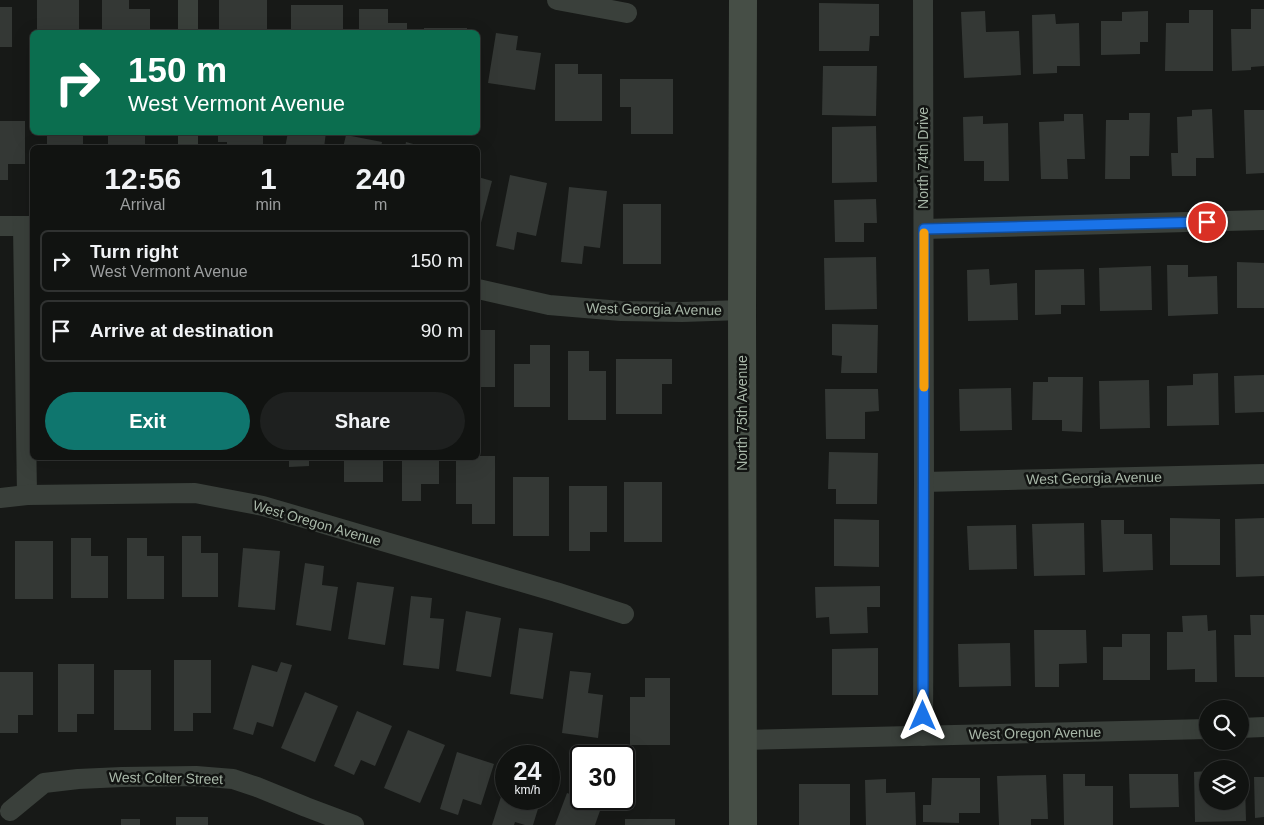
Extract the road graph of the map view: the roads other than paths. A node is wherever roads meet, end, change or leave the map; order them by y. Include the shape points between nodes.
1 (188, 0) edge
2 (557, 0) edge
3 (743, 0) edge
4 (923, 0) edge
5 (627, 13) dead end
6 (188, 30) edge
7 (1264, 220) edge
8 (0, 226) edge
9 (28, 226) edge
10 (924, 229) junction
11 (480, 289) edge
12 (742, 310) junction
13 (1264, 474) edge
14 (924, 482) junction
15 (27, 495) junction
16 (0, 498) edge
17 (624, 614) dead end
18 (1264, 727) edge
19 (1249, 728) edge
20 (1199, 729) edge
21 (923, 736) junction
22 (743, 740) junction
23 (10, 811) dead end
24 (347, 824) edge
25 (743, 825) edge

1 - 6 street
2 - 5 street
3 - 12 main road, North 75th Avenue
4 - 10 street, North 74th Drive
7 - 10 street
8 - 9 street
9 - 15 street
10 - 14 street, North 74th Drive
11 - 12 street, West Georgia Avenue via 549,305 621,312
12 - 22 main road, North 75th Avenue
13 - 14 street, West Georgia Avenue
14 - 21 street, North 74th Drive
15 - 16 street, West Oregon Avenue
15 - 17 street, West Oregon Avenue via 195,493 262,506
18 - 19 street
20 - 21 street, West Oregon Avenue
21 - 22 street, West Oregon Avenue
22 - 25 main road, North 75th Avenue
23 - 24 street, West Colter Street via 44,783 113,777 196,776 233,779

